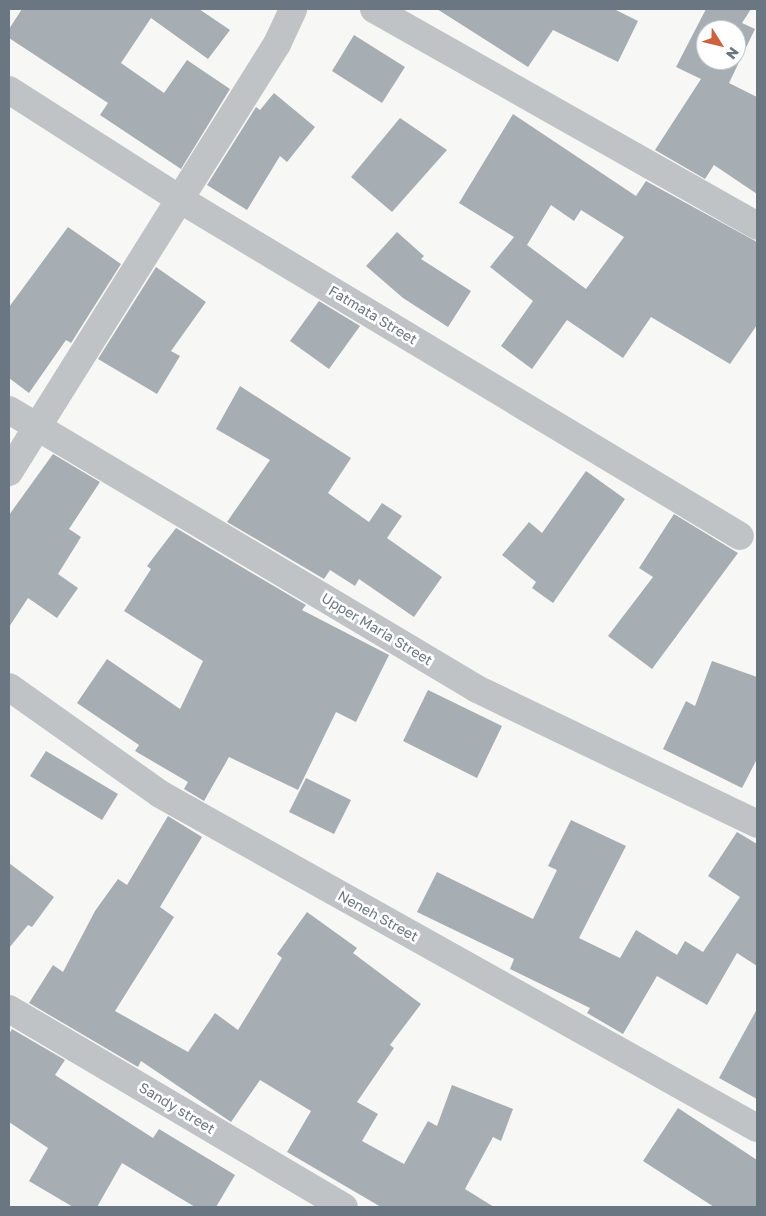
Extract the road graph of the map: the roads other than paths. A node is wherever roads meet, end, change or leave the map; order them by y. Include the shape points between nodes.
1 (293, 9) edge
2 (374, 9) edge
3 (9, 90) edge
4 (181, 200) junction
5 (757, 226) edge
6 (9, 410) edge
7 (37, 427) junction
8 (9, 472) edge
9 (740, 536) dead end
10 (9, 687) edge
11 (757, 824) edge
12 (9, 1009) edge
13 (757, 1128) edge
14 (344, 1207) edge

1 - 4 street via 277,44
2 - 5 street
3 - 4 street, Fatmata Street
4 - 7 street
4 - 9 street, Fatmata Street
6 - 7 street, Upper Maria Street
7 - 8 street
7 - 11 street, Upper Maria Street via 477,689
10 - 13 street, Neneh Street via 160,794
12 - 14 street, Sandy street

